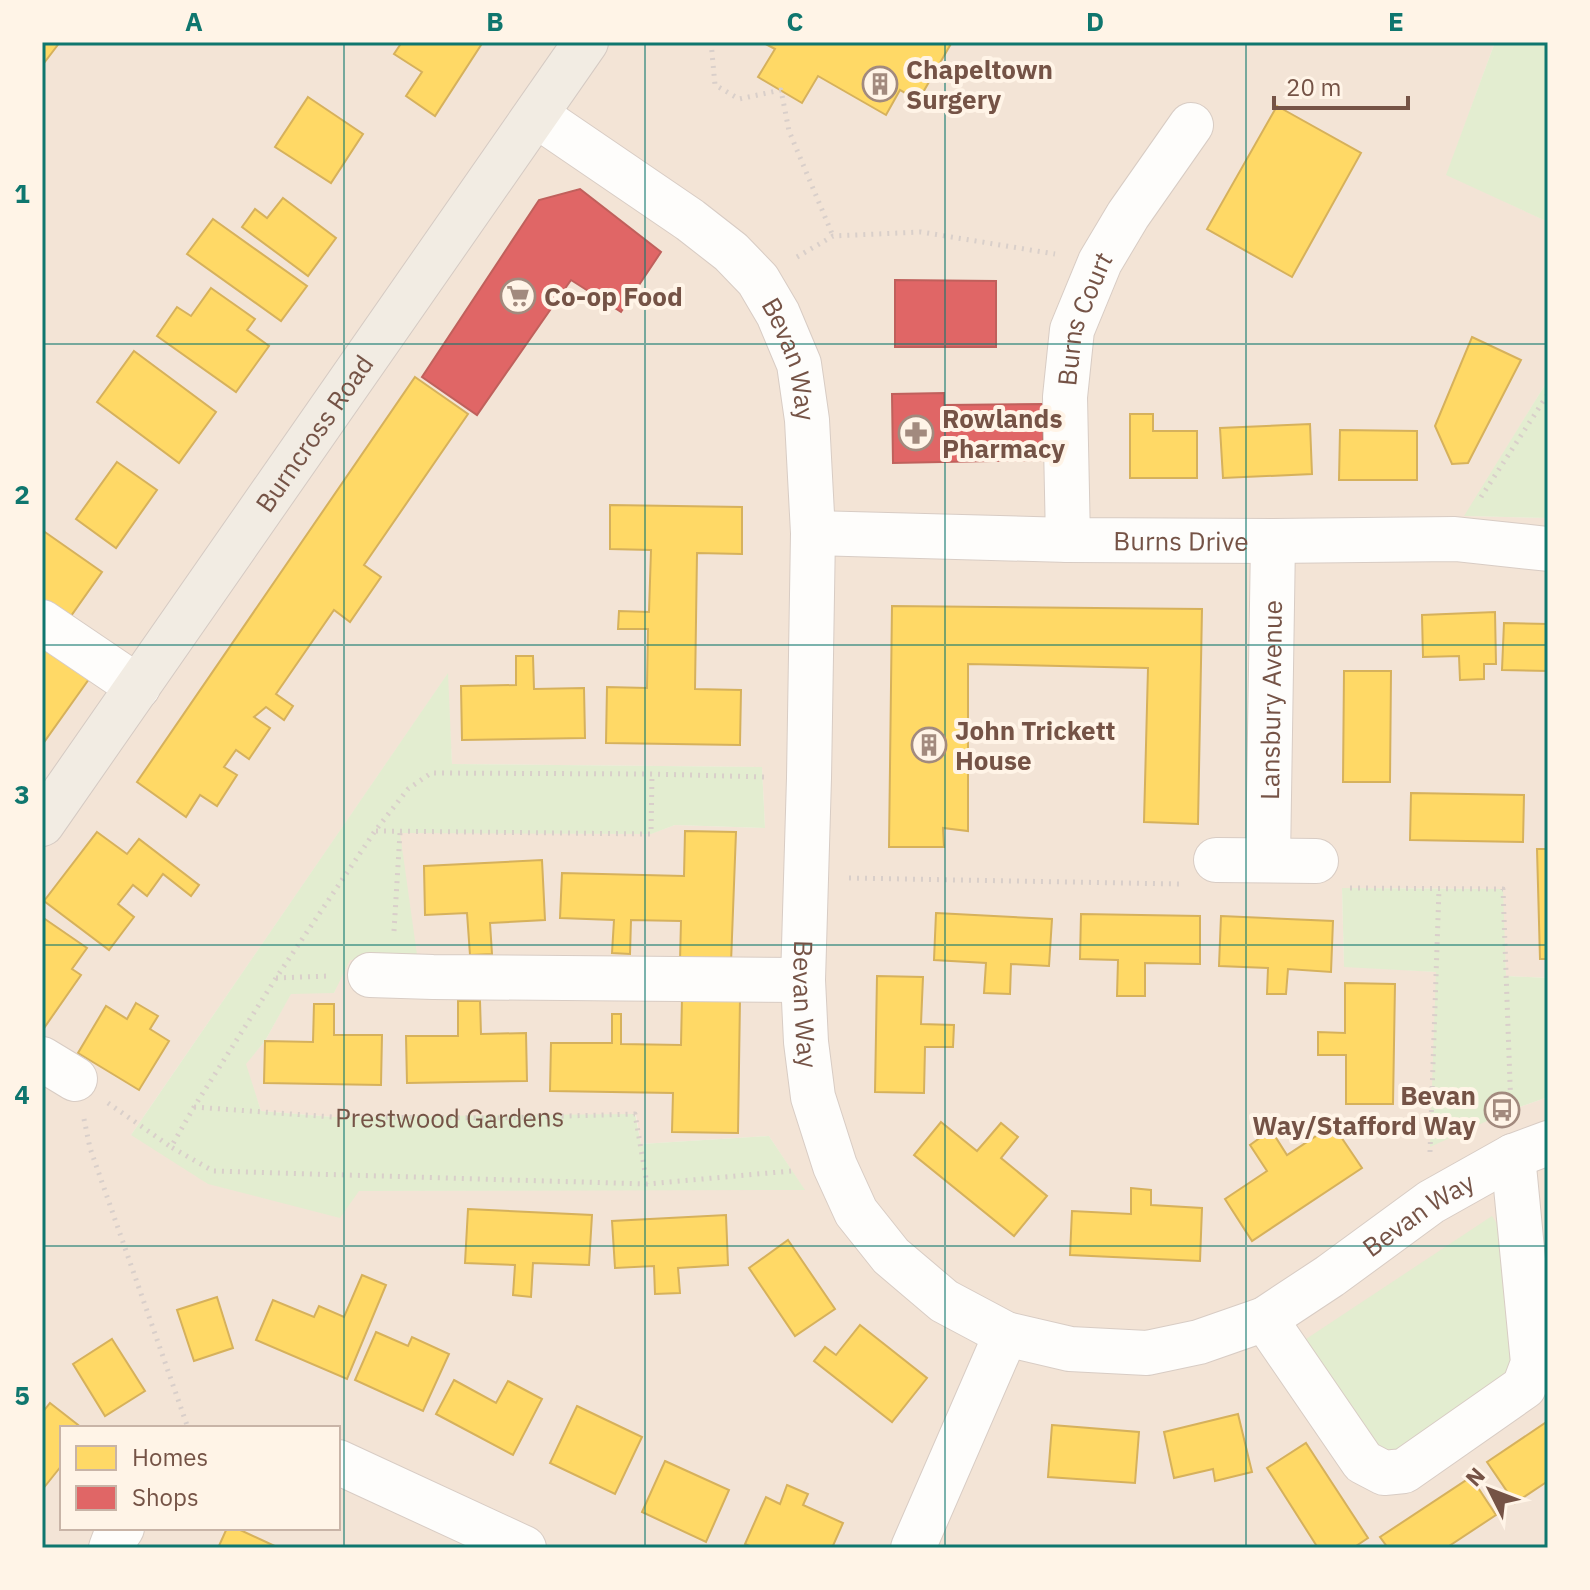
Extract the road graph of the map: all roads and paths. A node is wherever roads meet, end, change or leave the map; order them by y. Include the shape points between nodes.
1 (586, 42) edge
2 (711, 42) edge
3 (536, 115) junction
4 (1191, 125) dead end
5 (833, 236) junction
6 (1100, 262) junction
7 (758, 280) junction
8 (1548, 394) edge
9 (813, 533) junction
10 (1455, 539) junction
11 (1068, 540) junction
12 (1273, 541) junction
13 (1548, 549) edge
14 (42, 622) edge
15 (138, 687) junction
16 (652, 774) dead end
17 (42, 824) edge
18 (375, 831) dead end
19 (400, 832) junction
20 (1216, 860) joint
21 (1268, 860) junction
22 (1316, 861) joint
23 (806, 877) junction
24 (1439, 889) junction
25 (380, 975) joint
26 (803, 980) junction
27 (58, 1069) edge
28 (194, 1107) dead end
29 (171, 1147) dead end
30 (1530, 1150) edge
31 (647, 1184) dead end
32 (1431, 1202) junction
33 (1265, 1319) junction
34 (1006, 1334) junction
35 (187, 1426) edge
36 (340, 1463) edge
37 (121, 1530) edge
38 (111, 1548) edge
39 (524, 1548) edge
40 (913, 1548) edge

1 - 3 main road, Burncross Road
2 - 5 path via 715,85 739,99 781,90 789,131
3 - 7 street, Bevan Way via 690,220
3 - 15 main road, Burncross Road
4 - 6 street, Burns Court
5 - 6 path via 921,232
5 - 7 path
6 - 11 street, Burns Court via 1072,330 1065,397
7 - 9 street, Bevan Way via 799,364
8 - 10 path
9 - 11 street, Burns Drive
9 - 23 street, Bevan Way
10 - 12 street, Burns Drive
10 - 13 street, Burns Drive
11 - 12 street, Burns Drive
12 - 21 street, Lansbury Avenue
14 - 15 street
15 - 17 main road, Burncross Road
16 - 19 path via 651,834
18 - 19 path
19 - 25 path
20 - 21 street
20 - 23 path via 1194,885
21 - 22 street
22 - 24 path via 1342,888
23 - 26 street, Bevan Way
24 - 30 path via 1503,889
24 - 32 path
25 - 26 street
26 - 34 street, Bevan Way via 813,1097 856,1212 891,1256 944,1301
27 - 29 path
27 - 35 path
28 - 31 path, Prestwood Gardens via 333,1117 635,1114
30 - 32 street, Bevan Way
30 - 33 street via 1533,1363 1524,1387 1404,1471 1384,1473 1363,1462
32 - 33 street, Bevan Way
33 - 34 street, Bevan Way via 1147,1353 1070,1349
34 - 40 street
36 - 39 street
37 - 38 street

